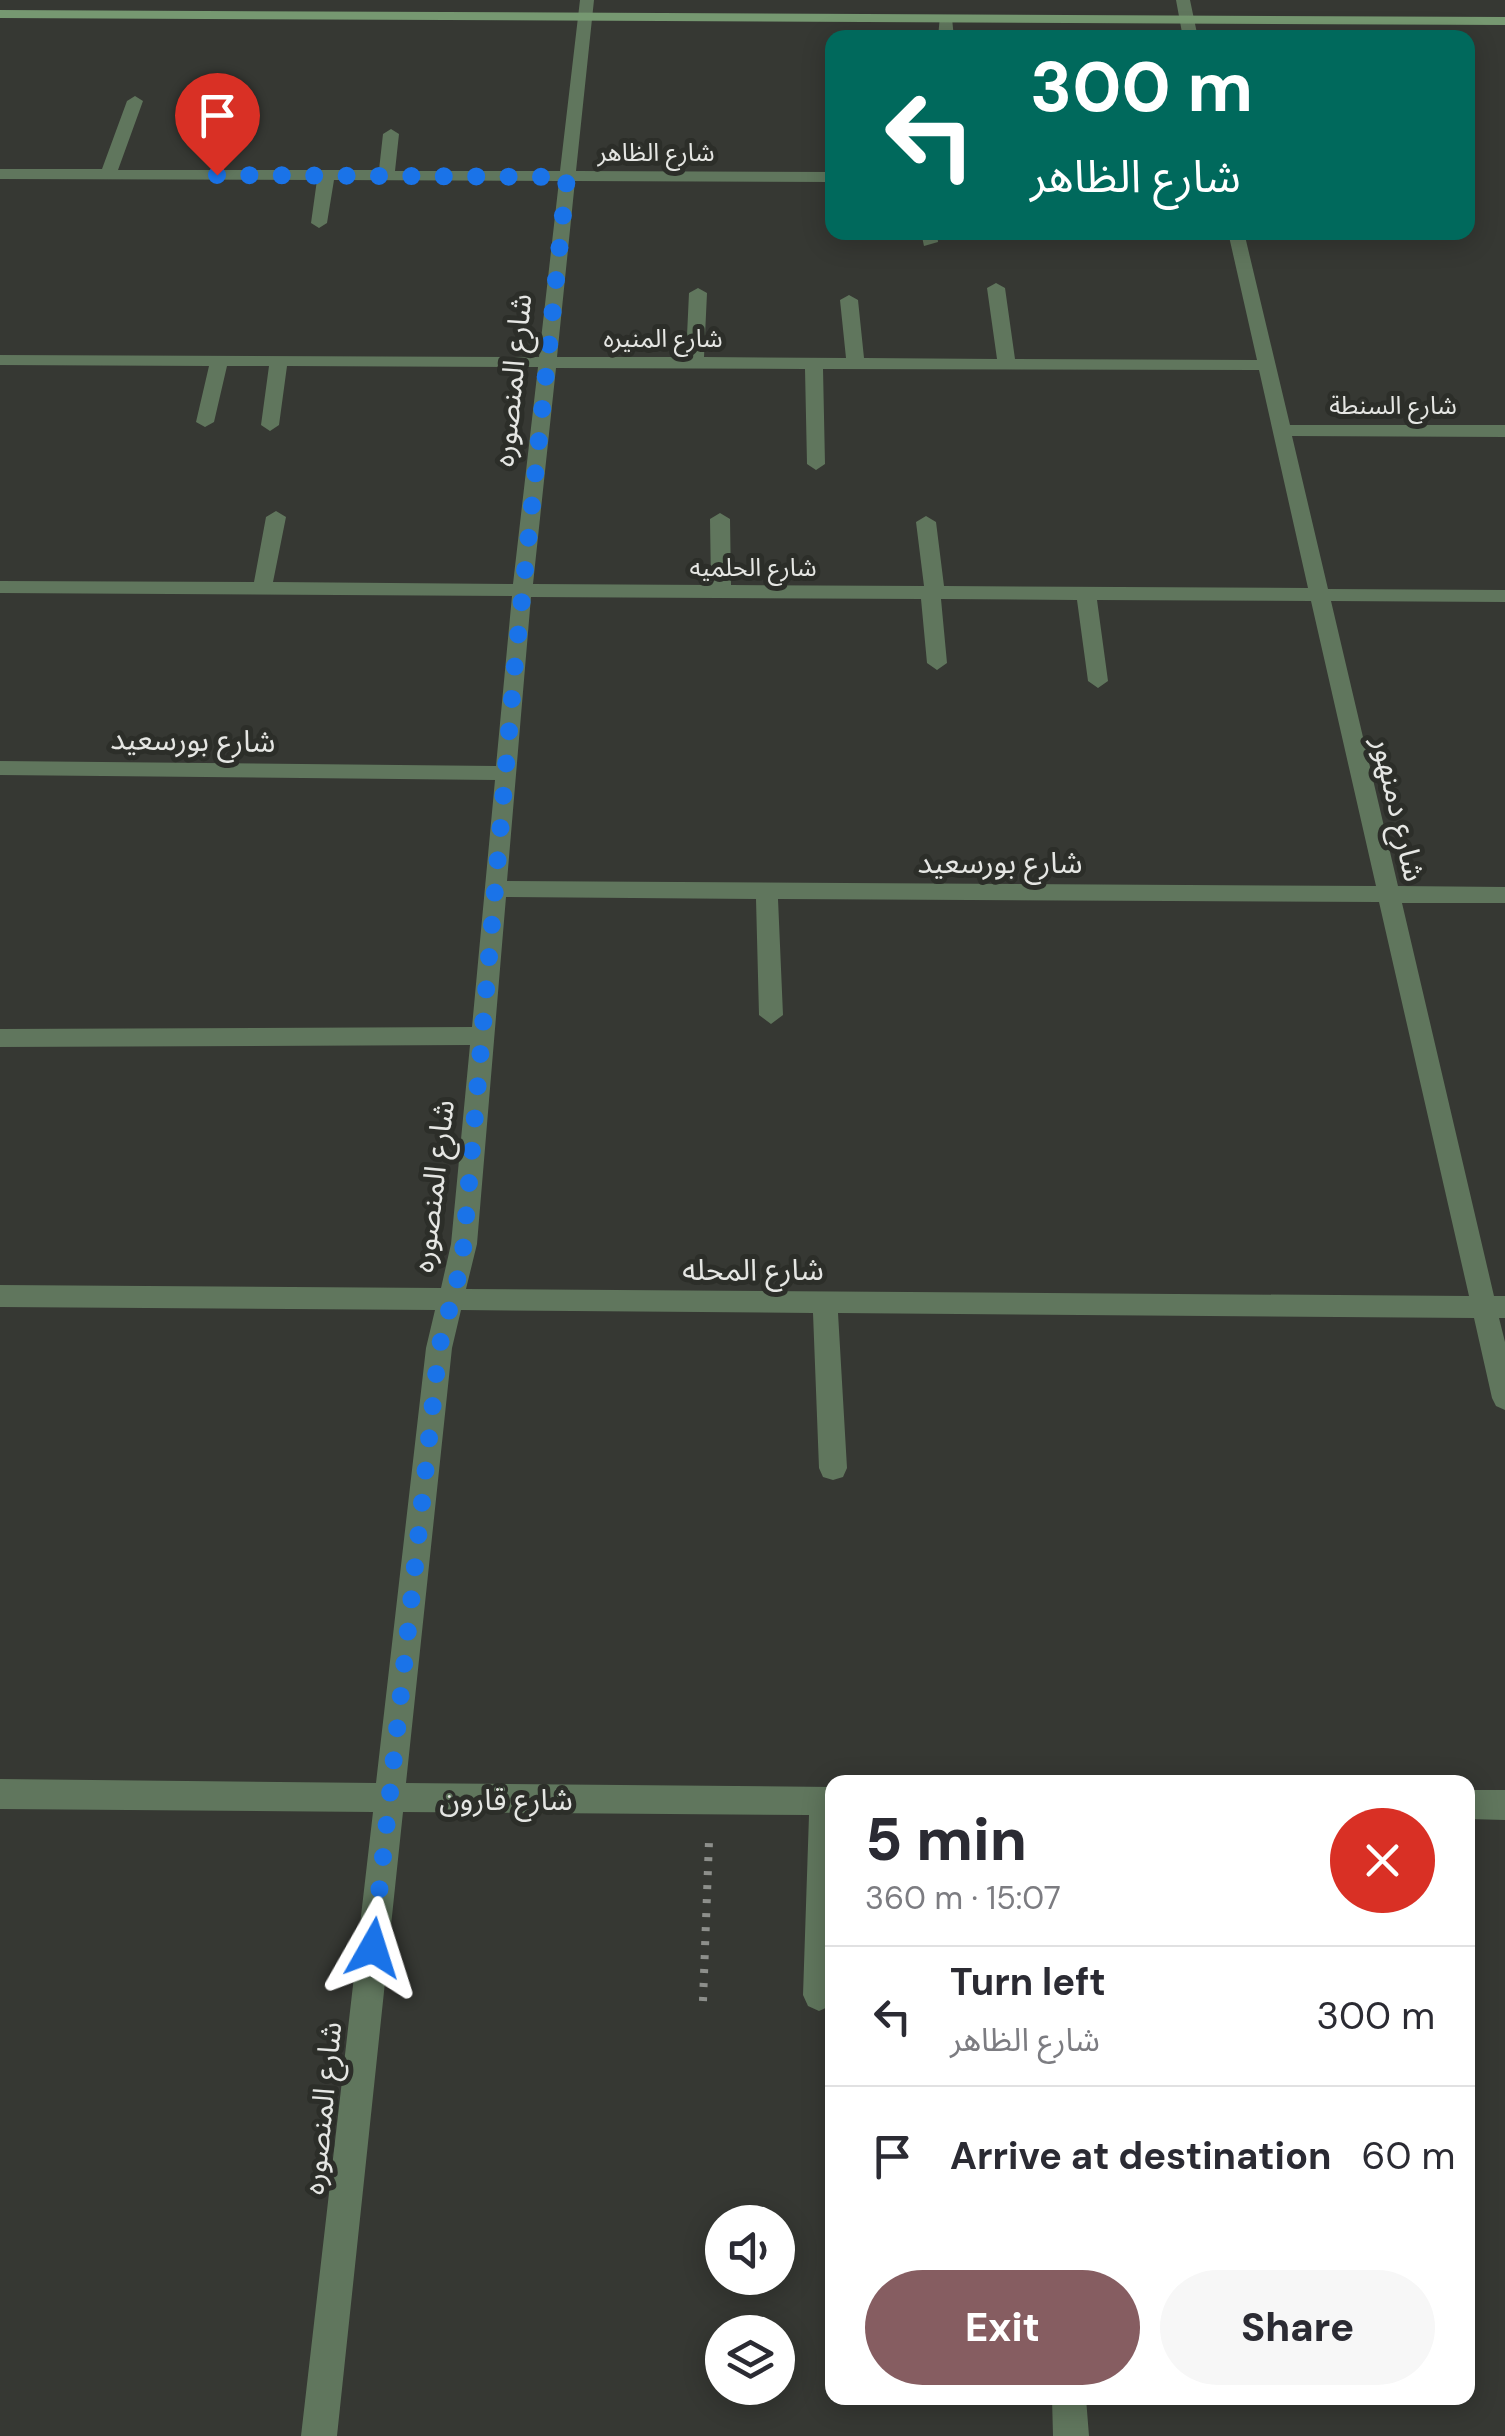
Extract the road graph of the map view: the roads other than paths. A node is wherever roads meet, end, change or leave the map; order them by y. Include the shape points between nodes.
1 (1183, 0) edge
2 (586, 8) edge
3 (0, 14) edge
4 (946, 18) junction
5 (1187, 19) junction
6 (1505, 20) edge
7 (946, 30) edge
8 (1190, 30) edge
9 (134, 101) dead end
10 (391, 134) dead end
11 (0, 174) edge
12 (108, 174) junction
13 (326, 176) junction
14 (386, 176) junction
15 (567, 177) junction
16 (825, 177) edge
17 (318, 224) dead end
18 (1238, 240) edge
19 (996, 288) dead end
20 (698, 293) dead end
21 (849, 300) dead end
22 (0, 360) edge
23 (218, 361) junction
24 (280, 362) junction
25 (547, 363) junction
26 (695, 364) junction
27 (814, 364) junction
28 (856, 364) junction
29 (1007, 364) junction
30 (1266, 366) junction
31 (205, 422) dead end
32 (270, 425) dead end
33 (1280, 430) junction
34 (1505, 431) edge
35 (816, 464) dead end
36 (276, 517) dead end
37 (720, 519) dead end
38 (926, 522) dead end
39 (0, 587) edge
40 (262, 589) junction
41 (522, 591) junction
42 (721, 592) junction
43 (932, 593) junction
44 (1086, 594) junction
45 (1318, 595) junction
46 (1505, 596) edge
47 (937, 664) dead end
48 (1098, 681) dead end
49 (0, 768) edge
50 (505, 773) junction
51 (494, 890) junction
52 (766, 890) junction
53 (1388, 894) junction
54 (1505, 895) edge
55 (771, 1015) dead end
56 (482, 1036) junction
57 (0, 1038) edge
58 (0, 1296) edge
59 (452, 1299) junction
60 (826, 1302) junction
61 (1494, 1307) edge
62 (1505, 1398) edge
63 (833, 1468) dead end
64 (0, 1794) edge
65 (390, 1798) junction
66 (825, 1801) edge
67 (1475, 1805) edge
68 (1505, 1805) edge
69 (825, 1866) edge
70 (819, 1995) dead end
71 (1069, 2405) edge
72 (319, 2436) edge
73 (1071, 2436) edge

1 - 5 street
2 - 3 main road
2 - 4 main road
2 - 15 street, شارع المنصوره
4 - 5 main road
4 - 7 street
5 - 6 main road
5 - 8 street
9 - 12 street
10 - 14 street
11 - 12 street, شارع الظاهر
12 - 13 street, شارع الظاهر
13 - 14 street, شارع الظاهر
13 - 17 street
14 - 15 street, شارع الظاهر
15 - 16 street, شارع الظاهر
15 - 25 street, شارع المنصوره
18 - 30 street, شارع دمنهور
19 - 29 street
20 - 26 street
21 - 28 street
22 - 23 street, شارع المنيره
23 - 24 street, شارع المنيره
23 - 31 street
24 - 25 street, شارع المنيره
24 - 32 street
25 - 26 street, شارع المنيره
25 - 41 street, شارع المنصوره
26 - 27 street, شارع المنيره
27 - 28 street, شارع المنيره
27 - 35 street
28 - 29 street, شارع المنيره
29 - 30 street, شارع المنيره
30 - 33 street, شارع دمنهور
33 - 34 street, شارع السنطة
33 - 45 street, شارع دمنهور
36 - 40 street
37 - 42 street
38 - 43 street
39 - 40 street, شارع الحلميه
40 - 41 street, شارع الحلميه
41 - 42 street, شارع الحلميه
41 - 50 street, شارع المنصوره
42 - 43 street, شارع الحلميه
43 - 44 street, شارع الحلميه
43 - 47 street
44 - 45 street, شارع الحلميه
44 - 48 street
45 - 46 street, شارع الحلميه
45 - 53 street, شارع دمنهور
49 - 50 street, شارع بورسعيد
50 - 51 street, شارع المنصوره
51 - 52 street, شارع بورسعيد
51 - 56 street, شارع المنصوره
52 - 53 street, شارع بورسعيد
52 - 55 street
53 - 54 street, شارع بورسعيد
53 - 61 street, شارع دمنهور
56 - 57 street
56 - 59 street, شارع المنصوره via 462,1262
58 - 59 street, شارع المحله
59 - 60 street, شارع المحله
59 - 65 street, شارع المنصوره via 439,1348
60 - 61 street, شارع المحله
60 - 63 street
61 - 62 street, شارع دمنهور
64 - 65 street, شارع قارون
65 - 66 street, شارع قارون
65 - 72 street, شارع المنصوره
67 - 68 street
69 - 70 street
71 - 73 street

